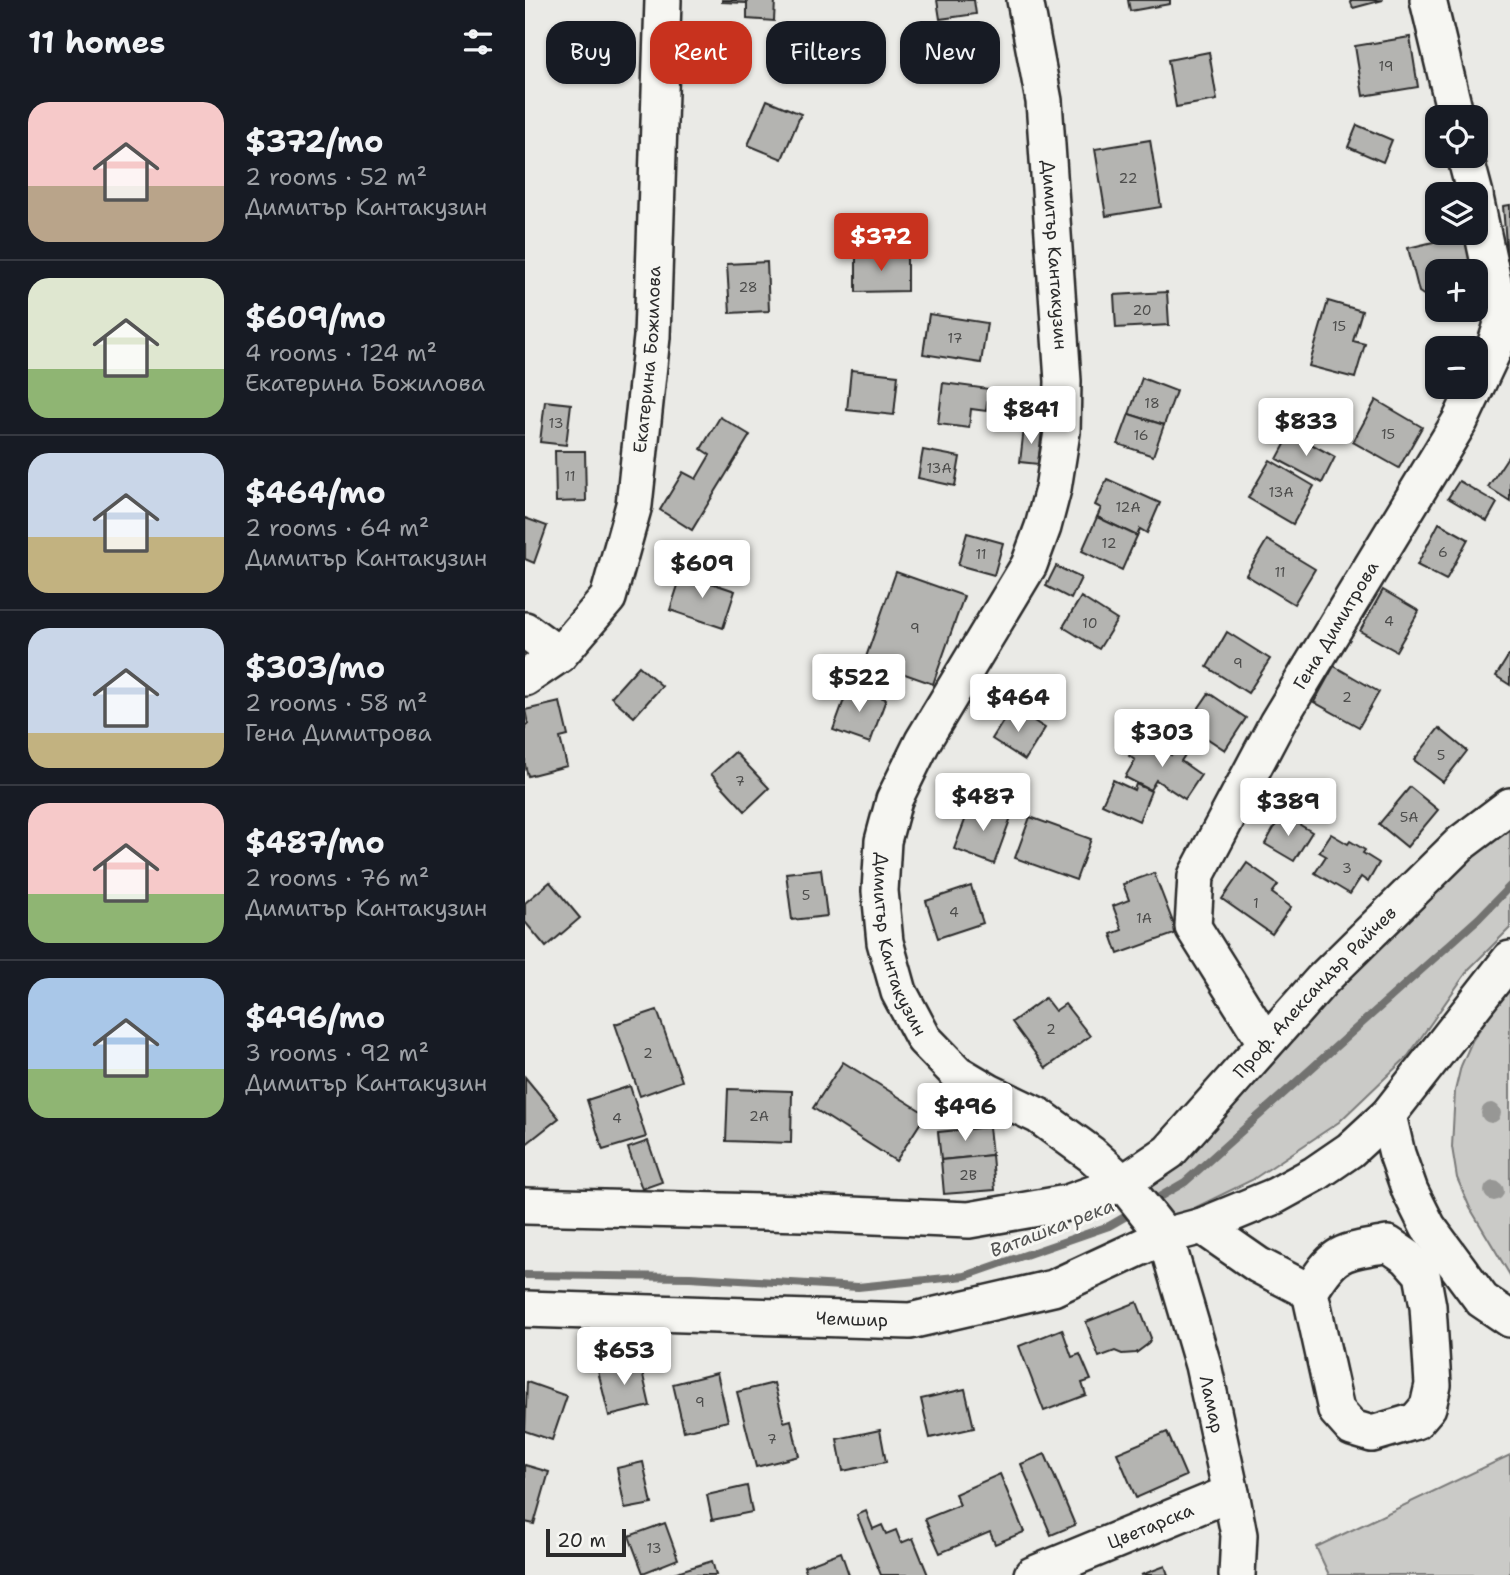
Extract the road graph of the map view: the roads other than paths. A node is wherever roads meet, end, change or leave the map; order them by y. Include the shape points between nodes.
1 (663, 0) edge
2 (1025, 0) edge
3 (1428, 0) edge
4 (1453, 105) edge
5 (1487, 245) edge
6 (1506, 326) edge
7 (525, 630) edge
8 (559, 655) junction
9 (525, 678) edge
10 (1510, 806) edge
11 (1510, 959) edge
12 (1265, 1042) junction
13 (1388, 1115) junction
14 (1127, 1189) junction
15 (525, 1206) edge
16 (1202, 1226) junction
17 (1160, 1230) junction
18 (1310, 1292) junction
19 (1428, 1306) junction
20 (525, 1309) edge
21 (1496, 1310) edge
22 (1231, 1493) junction
23 (1032, 1575) edge
24 (1237, 1575) edge

1 - 8 street, Екатерина Божилова via 652,337 635,505 608,598
2 - 14 street, Димитър Кантакузин via 1044,101 1063,381 1062,432 1053,489 1029,565 923,741 894,800 883,841 882,916 899,992 924,1039 957,1073 1039,1116 1091,1154
3 - 4 street
5 - 6 street, Гена Димитрова
6 - 12 street, Гена Димитрова via 1460,421 1277,723 1196,876 1193,927
7 - 8 street
8 - 9 street, Екатерина Божилова
10 - 12 street, Проф. Александър Райчев via 1461,843
11 - 13 street, Чемшир
12 - 14 street, Проф. Александър Райчев via 1195,1125
13 - 16 street, Чемшир via 1315,1174
13 - 21 street via 1410,1191 1428,1227
14 - 15 street via 969,1220
14 - 17 street, Димитър Кантакузин
16 - 17 street, Чемшир
16 - 18 street via 1258,1265
17 - 20 street, Чемшир via 1053,1288 910,1321
17 - 22 street, Ламар via 1203,1364
18 - 19 street via 1323,1270 1341,1253 1388,1244 1422,1274
18 - 19 street via 1336,1410 1352,1428 1372,1434 1416,1421 1428,1407 1433,1385
19 - 21 street
22 - 23 street, Цветарска
22 - 24 street, Ламар via 1239,1535

